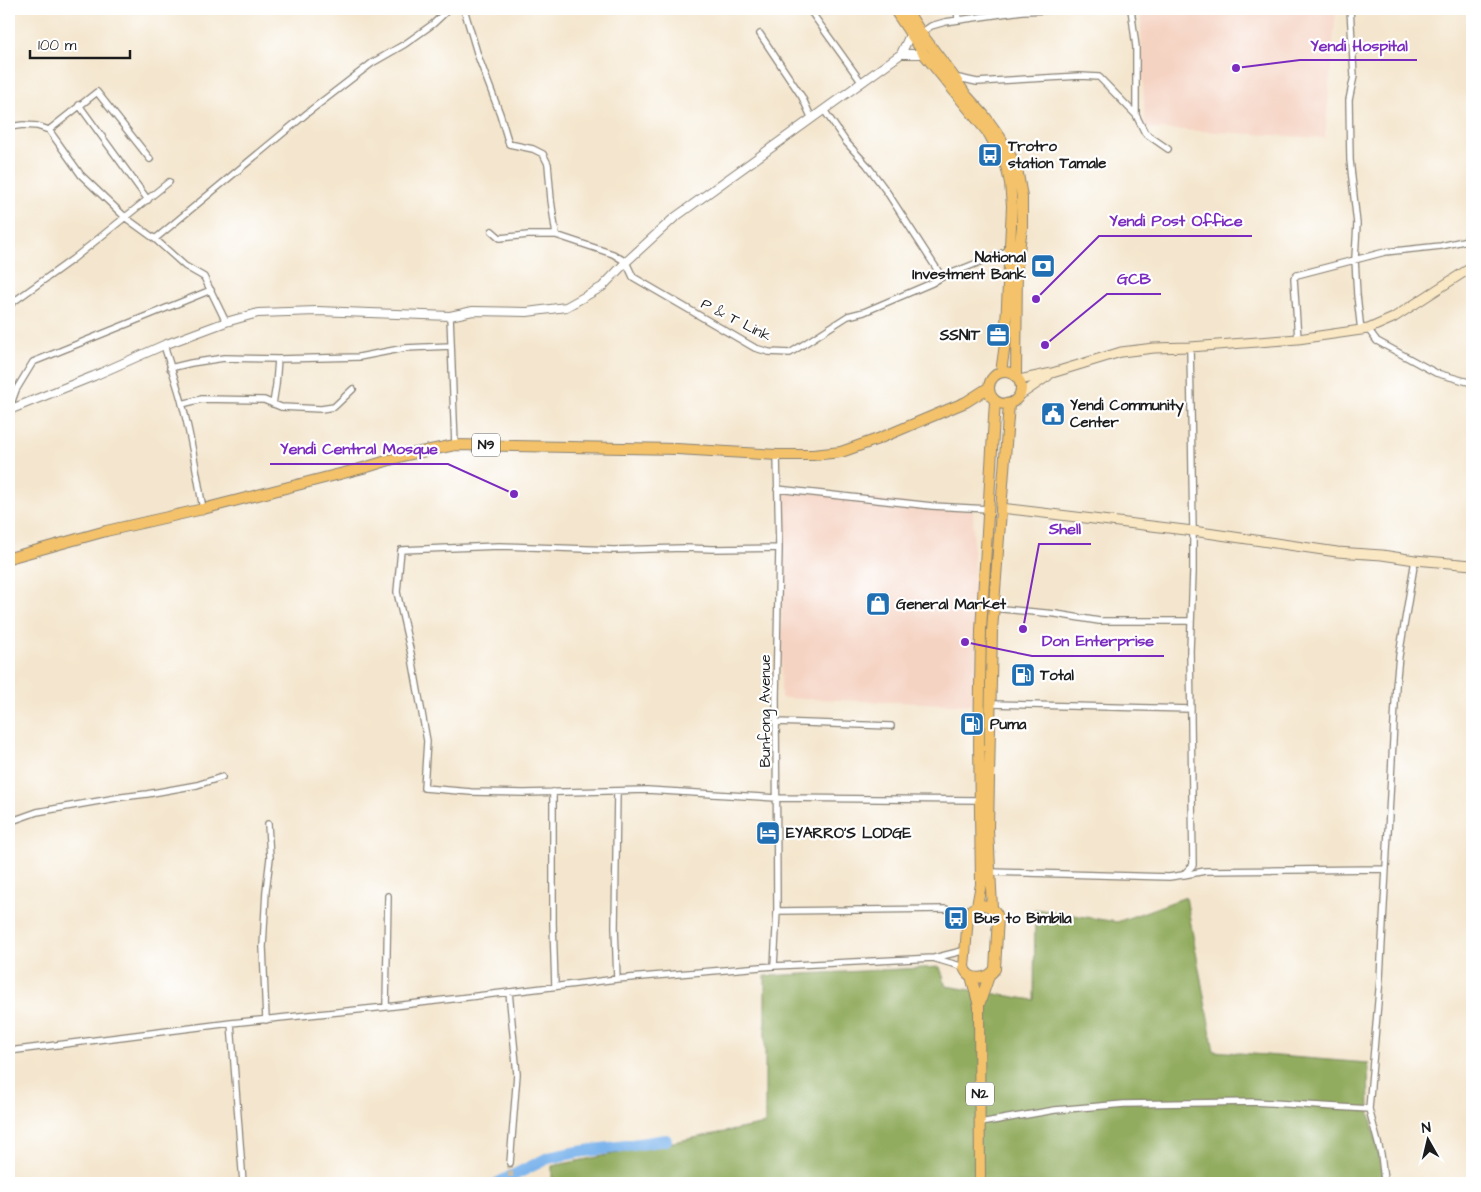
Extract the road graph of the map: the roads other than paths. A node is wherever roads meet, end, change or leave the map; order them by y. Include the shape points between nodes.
1 (448, 9) edge
2 (464, 9) edge
3 (809, 9) edge
4 (894, 9) edge
5 (906, 9) edge
6 (957, 9) edge
7 (1077, 9) edge
8 (1131, 9) edge
9 (1350, 9) edge
10 (958, 20) junction
11 (760, 34) dead end
12 (915, 36) junction
13 (902, 54) junction
14 (924, 54) junction
15 (954, 77) junction
16 (862, 83) junction
17 (79, 105) junction
18 (824, 110) junction
19 (1136, 115) junction
20 (812, 119) junction
21 (9, 127) edge
22 (49, 130) junction
23 (1168, 149) dead end
24 (150, 159) dead end
25 (170, 182) dead end
26 (148, 200) junction
27 (126, 218) junction
28 (492, 232) dead end
29 (556, 235) junction
30 (1472, 239) edge
31 (154, 240) junction
32 (1010, 250) junction
33 (1355, 259) junction
34 (626, 262) junction
35 (1472, 267) edge
36 (942, 277) junction
37 (211, 290) junction
38 (9, 305) edge
39 (450, 316) junction
40 (226, 322) junction
41 (1364, 330) junction
42 (1298, 339) junction
43 (164, 345) junction
44 (450, 346) junction
45 (1190, 347) junction
46 (278, 359) junction
47 (170, 368) junction
48 (1001, 372) junction
49 (1052, 373) junction
50 (1017, 378) junction
51 (1472, 383) edge
52 (353, 389) dead end
53 (991, 395) junction
54 (1020, 395) junction
55 (182, 404) junction
56 (273, 404) junction
57 (1009, 404) junction
58 (9, 409) edge
59 (455, 445) junction
60 (777, 455) junction
61 (777, 489) junction
62 (989, 508) junction
63 (1001, 508) junction
64 (203, 509) junction
65 (1193, 531) junction
66 (779, 548) junction
67 (9, 558) edge
68 (1416, 560) junction
69 (1472, 565) edge
70 (992, 608) junction
71 (1190, 621) junction
72 (990, 704) junction
73 (1191, 709) junction
74 (776, 722) junction
75 (891, 726) dead end
76 (222, 777) dead end
77 (616, 790) junction
78 (553, 792) junction
79 (777, 798) junction
80 (980, 800) junction
81 (9, 822) edge
82 (268, 824) dead end
83 (1386, 869) junction
84 (991, 872) junction
85 (1183, 875) junction
86 (388, 896) dead end
87 (977, 906) junction
88 (992, 908) junction
89 (946, 909) dead end
90 (777, 911) junction
91 (966, 950) junction
92 (934, 958) junction
93 (774, 966) junction
94 (964, 967) junction
95 (971, 976) junction
96 (989, 976) junction
97 (617, 979) junction
98 (555, 986) junction
99 (510, 992) junction
100 (979, 1006) junction
101 (386, 1007) junction
102 (266, 1020) junction
103 (231, 1023) junction
104 (9, 1051) edge
105 (1369, 1109) junction
106 (980, 1123) junction
107 (510, 1163) tunnel mouth
108 (243, 1183) edge
109 (980, 1183) edge
110 (1386, 1183) edge

1 - 31 street via 433,24 372,63 311,110
2 - 29 street via 509,144 543,154 548,164
3 - 16 street
4 - 12 highway
5 - 12 highway
6 - 10 street
7 - 10 street via 1022,11
8 - 19 street via 1136,47
9 - 33 street via 1354,76 1349,100 1350,160 1357,224
10 - 12 street via 931,26
11 - 20 street via 802,97
12 - 13 street
12 - 14 highway
12 - 15 highway
13 - 14 street
13 - 16 street
14 - 32 highway via 989,134 1006,166 1012,206
15 - 19 street via 977,82 1099,77
15 - 50 highway via 1000,137 1016,168 1022,197 1017,266
16 - 18 street
17 - 22 street
17 - 24 street via 97,92
17 - 26 street
18 - 20 street
18 - 36 street via 846,142 868,165
19 - 23 street via 1145,132
20 - 34 street via 674,218
21 - 22 street via 37,126
22 - 27 street via 81,175
25 - 26 street
26 - 27 street
27 - 31 street
27 - 38 street
28 - 29 street via 500,238
29 - 34 street via 613,254
30 - 33 street
31 - 37 street via 204,277
32 - 36 street, P & T Link
32 - 48 highway
33 - 41 street via 1357,295
33 - 42 street via 1294,278
34 - 36 street, P & T Link via 633,277 756,348 790,353 848,316
34 - 39 street via 602,287 566,307 527,312 473,311
35 - 41 main road via 1393,318
37 - 40 street
37 - 58 street via 34,362 16,390
39 - 40 street via 317,311 258,313
39 - 44 street
40 - 43 street
41 - 42 main road
41 - 51 street via 1377,341 1436,373
42 - 45 main road
43 - 47 street
43 - 58 street
44 - 46 street via 405,348 359,357
44 - 59 street
45 - 49 main road via 1121,352
45 - 65 street
46 - 47 street via 224,358
46 - 56 street
47 - 55 street
48 - 50 highway
48 - 53 highway via 992,378
49 - 50 main road
49 - 54 main road
50 - 54 highway
52 - 56 street via 334,408 302,409
53 - 57 highway via 999,404
53 - 60 highway, N9 via 841,452
53 - 62 highway
54 - 57 highway
55 - 56 street via 202,399 264,400
55 - 64 street
57 - 63 highway
59 - 60 highway, N9 via 677,449
59 - 64 highway, N9 via 406,454 366,468
60 - 61 street, Bunfong Avenue
61 - 62 street via 932,506
61 - 66 street, Bunfong Avenue
62 - 80 highway via 981,630
63 - 65 main road
63 - 70 highway
64 - 67 highway, N9
65 - 68 main road
65 - 71 street
66 - 74 street, Bunfong Avenue
66 - 78 street via 614,550 499,546 401,550 397,592 427,741 424,788 471,792
68 - 69 main road
68 - 83 street via 1399,656
70 - 71 street via 1099,621
70 - 72 highway
71 - 73 street
72 - 73 street
72 - 84 highway via 988,829
73 - 85 street via 1193,865
74 - 75 street
74 - 79 street, Bunfong Avenue
76 - 81 street via 196,785 37,812
77 - 78 street
77 - 79 street
77 - 97 street
78 - 98 street
79 - 80 street
79 - 90 street, Bunfong Avenue
80 - 87 highway via 981,884
82 - 102 street via 270,858 263,947
83 - 85 street via 1223,870
83 - 105 street
84 - 85 street
84 - 88 highway
86 - 101 street
87 - 88 highway
87 - 91 highway via 968,916
88 - 96 highway via 998,917 995,969
89 - 90 street
90 - 93 street, Bunfong Avenue
91 - 92 street
91 - 94 highway
92 - 93 street
92 - 94 street
93 - 97 street
94 - 95 highway
95 - 96 highway
95 - 100 highway, N2
96 - 100 highway, N2
97 - 98 street
98 - 99 street
99 - 101 street
99 - 107 street via 517,1074
100 - 106 highway, N2
101 - 102 street
102 - 103 street
103 - 104 street
103 - 108 street
105 - 106 street via 1255,1102 1124,1104 1055,1110
105 - 110 street
106 - 109 highway, N2

